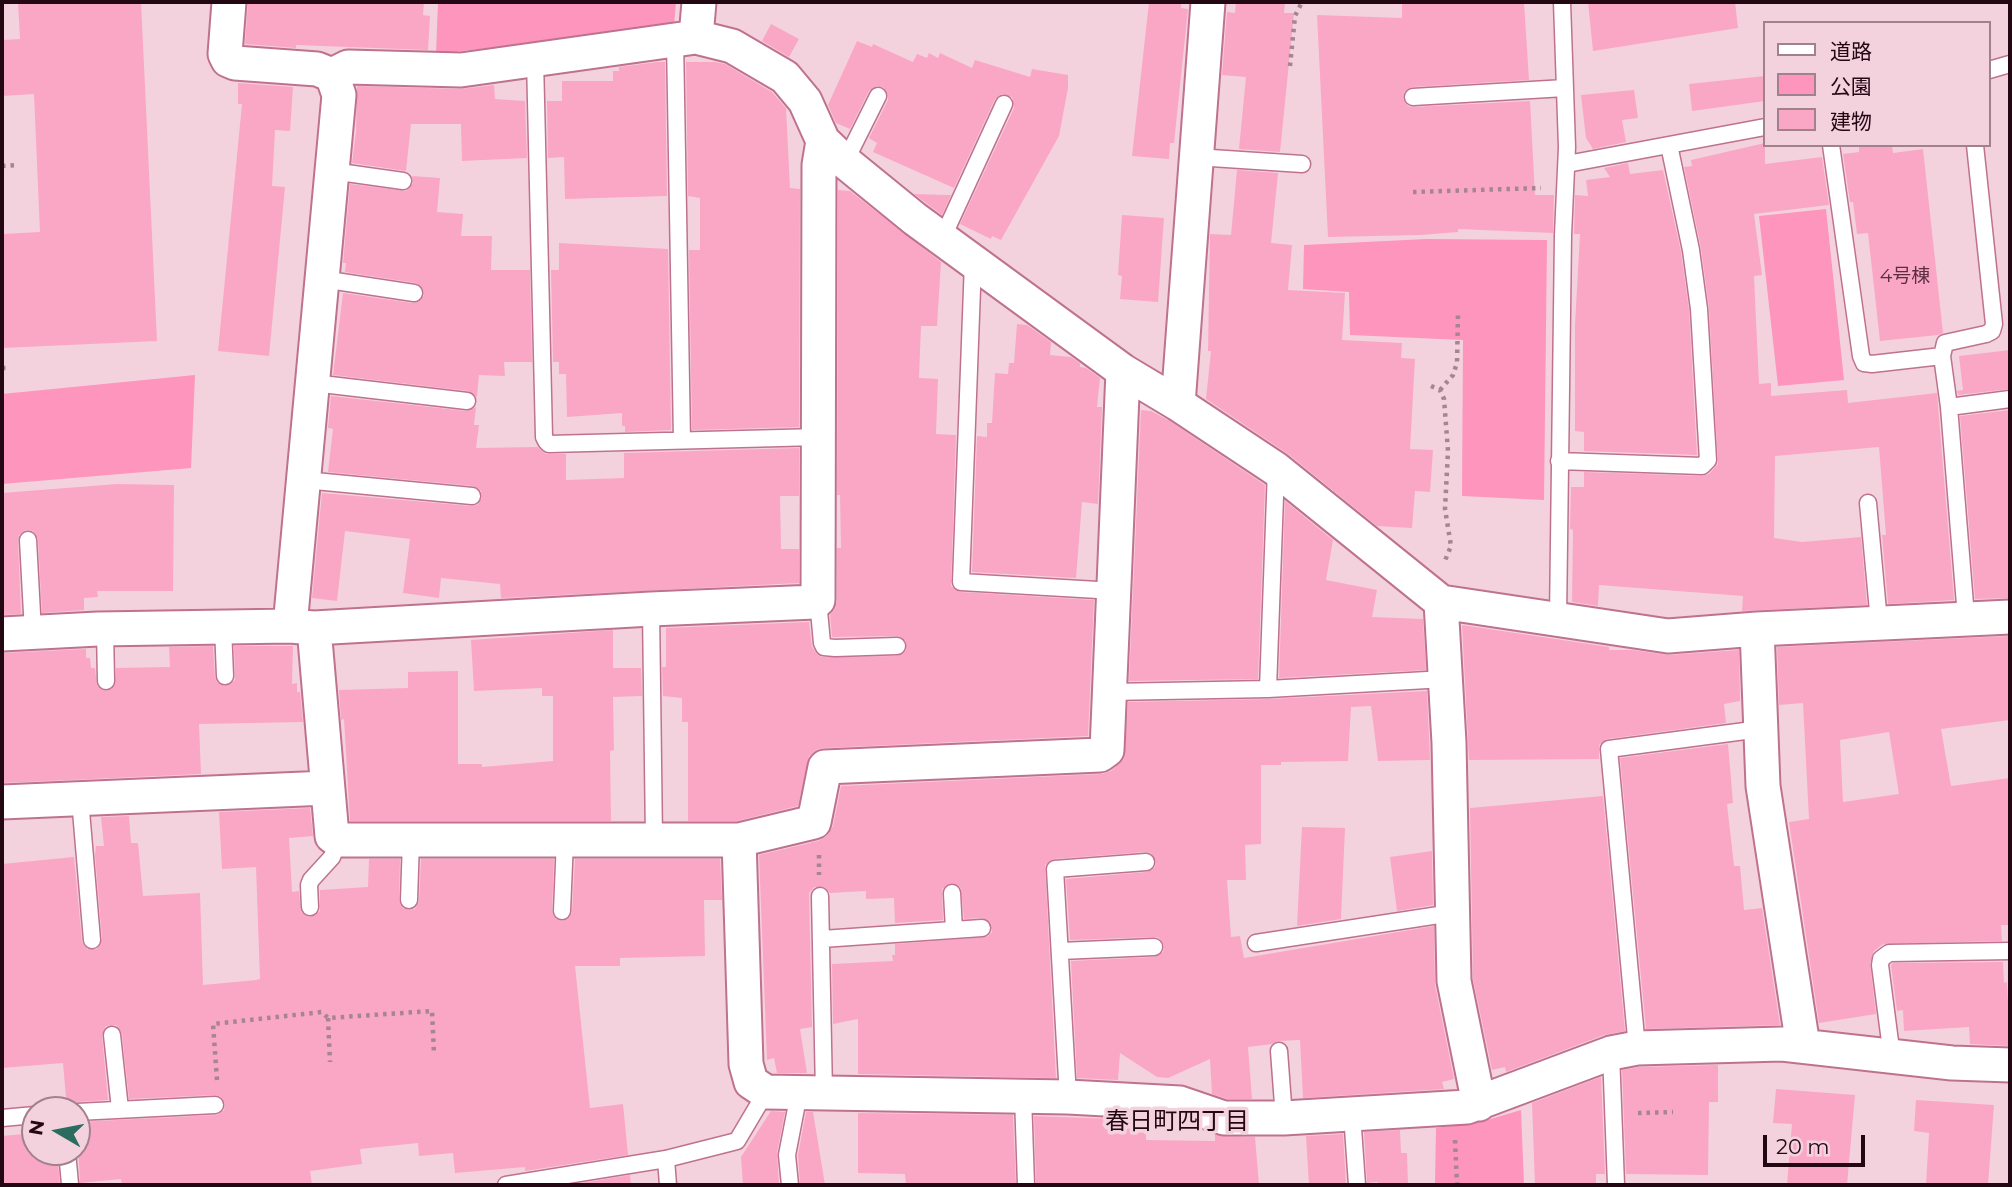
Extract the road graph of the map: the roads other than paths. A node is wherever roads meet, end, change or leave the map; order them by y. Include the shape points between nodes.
1 (229, 2) edge
2 (699, 2) edge
3 (1208, 2) edge
4 (1562, 2) edge
5 (685, 39) junction
6 (535, 59) junction
7 (2010, 64) edge
8 (1991, 69) edge
9 (332, 75) junction
10 (1565, 88) junction
11 (878, 96) dead end
12 (1413, 97) dead end
13 (1004, 104) dead end
14 (1764, 127) edge
15 (1668, 145) junction
16 (1831, 147) edge
17 (1975, 147) edge
18 (834, 151) junction
19 (1196, 157) junction
20 (1302, 164) dead end
21 (1567, 164) junction
22 (332, 171) junction
23 (403, 181) dead end
24 (942, 239) junction
25 (973, 262) junction
26 (322, 279) junction
27 (414, 293) dead end
28 (1942, 356) junction
29 (1123, 371) junction
30 (313, 383) junction
31 (2010, 399) edge
32 (467, 401) dead end
33 (1178, 404) junction
34 (1949, 407) junction
35 (819, 437) junction
36 (682, 440) junction
37 (1559, 461) junction
38 (1276, 469) junction
39 (304, 480) junction
40 (472, 496) dead end
41 (1868, 503) dead end
42 (28, 540) dead end
43 (1115, 591) junction
44 (1434, 596) junction
45 (818, 600) junction
46 (651, 608) junction
47 (1966, 617) junction
48 (2010, 617) edge
49 (1558, 619) junction
50 (1879, 622) junction
51 (223, 627) junction
52 (302, 627) junction
53 (105, 629) junction
54 (1757, 629) junction
55 (18, 633) edge
56 (897, 646) dead end
57 (225, 676) dead end
58 (1444, 679) junction
59 (106, 681) dead end
60 (1268, 689) junction
61 (1110, 692) junction
62 (1760, 729) junction
63 (327, 789) junction
64 (80, 799) junction
65 (2, 802) edge
66 (654, 839) junction
67 (338, 840) junction
68 (411, 840) junction
69 (565, 840) junction
70 (739, 840) junction
71 (1146, 862) dead end
72 (952, 892) dead end
73 (820, 896) road end
74 (409, 900) dead end
75 (310, 907) dead end
76 (562, 911) dead end
77 (1451, 913) junction
78 (982, 928) dead end
79 (954, 930) junction
80 (822, 939) junction
81 (92, 940) dead end
82 (1256, 943) dead end
83 (1154, 947) dead end
84 (1060, 951) junction
85 (2010, 951) edge
86 (113, 1035) dead end
87 (1803, 1046) junction
88 (1624, 1050) junction
89 (1279, 1051) dead end
90 (1892, 1056) junction
91 (2010, 1065) edge
92 (765, 1092) junction
93 (811, 1093) junction
94 (1023, 1096) junction
95 (1068, 1097) junction
96 (215, 1105) road end
97 (1467, 1106) junction
98 (120, 1109) junction
99 (91, 1111) edge
100 (1352, 1114) junction
101 (21, 1116) edge
102 (2, 1118) edge
103 (1284, 1118) junction
104 (666, 1159) junction
105 (68, 1166) edge
106 (70, 1184) edge
107 (525, 1184) edge
108 (506, 1185) edge
109 (668, 1185) edge
110 (790, 1185) edge
111 (1026, 1185) edge
112 (1357, 1185) edge
113 (1616, 1185) edge

1 - 9 street via 228,60 317,69
2 - 5 street
3 - 19 street
4 - 10 lane
5 - 6 street
5 - 18 street via 732,46 785,77
5 - 36 lane
6 - 9 street via 461,70 348,67
6 - 36 lane via 544,436 550,444
7 - 8 lane
9 - 22 street via 339,95
10 - 12 lane
10 - 21 lane
11 - 18 lane
13 - 24 lane
14 - 15 lane
15 - 21 lane
15 - 37 lane via 1692,250 1708,460 1702,466
16 - 28 lane via 1864,363
17 - 28 lane via 1994,324 1986,334 1945,343
18 - 24 street
18 - 35 street via 819,165
19 - 20 lane
19 - 33 street
21 - 37 lane
22 - 23 lane
22 - 26 street
24 - 25 street
25 - 29 street
25 - 43 lane via 961,582
26 - 27 lane
26 - 30 street
28 - 34 lane
29 - 33 street
29 - 43 street
30 - 32 lane
30 - 39 street
31 - 34 lane
33 - 38 street
34 - 47 lane
35 - 36 lane
35 - 45 street
37 - 49 lane
38 - 44 street
38 - 60 lane
39 - 40 lane
39 - 52 street
41 - 50 lane
42 - 55 lane
43 - 61 street
44 - 49 street
44 - 58 street
45 - 46 street
45 - 56 lane via 824,647
46 - 52 street
46 - 66 lane
47 - 48 street
47 - 50 street
49 - 54 street via 1668,636
50 - 54 street
51 - 52 street
51 - 53 street
51 - 57 lane
52 - 63 street
53 - 55 street
53 - 59 lane
54 - 62 street
58 - 60 lane
58 - 77 street
60 - 61 lane
61 - 70 street via 1104,754 825,767 814,822
62 - 87 street via 1763,786
62 - 88 lane via 1609,748
63 - 64 street
63 - 67 street via 332,836
64 - 65 street
64 - 81 lane
66 - 69 street
66 - 70 street
67 - 68 street
67 - 75 lane via 332,857 311,880
68 - 69 street
68 - 74 lane
69 - 76 lane
70 - 92 street via 746,1064 751,1082
71 - 84 lane via 1055,869
72 - 79 lane
73 - 80 lane
77 - 82 lane
77 - 97 street
78 - 79 lane
79 - 80 lane
80 - 93 lane
83 - 84 lane
84 - 95 lane
85 - 90 lane via 1889,953 1881,959
86 - 98 lane
87 - 88 street
87 - 90 street
88 - 97 street
88 - 113 lane via 1613,1113
89 - 103 lane
90 - 91 street
92 - 93 street
92 - 104 lane via 737,1141
93 - 94 street
93 - 110 lane via 787,1155
94 - 95 street
94 - 111 lane
95 - 103 street via 1180,1103 1224,1118
96 - 98 lane
97 - 100 street
98 - 99 lane
100 - 103 street
100 - 112 lane
101 - 102 lane
104 - 107 lane
104 - 109 lane
105 - 106 lane
107 - 108 lane

